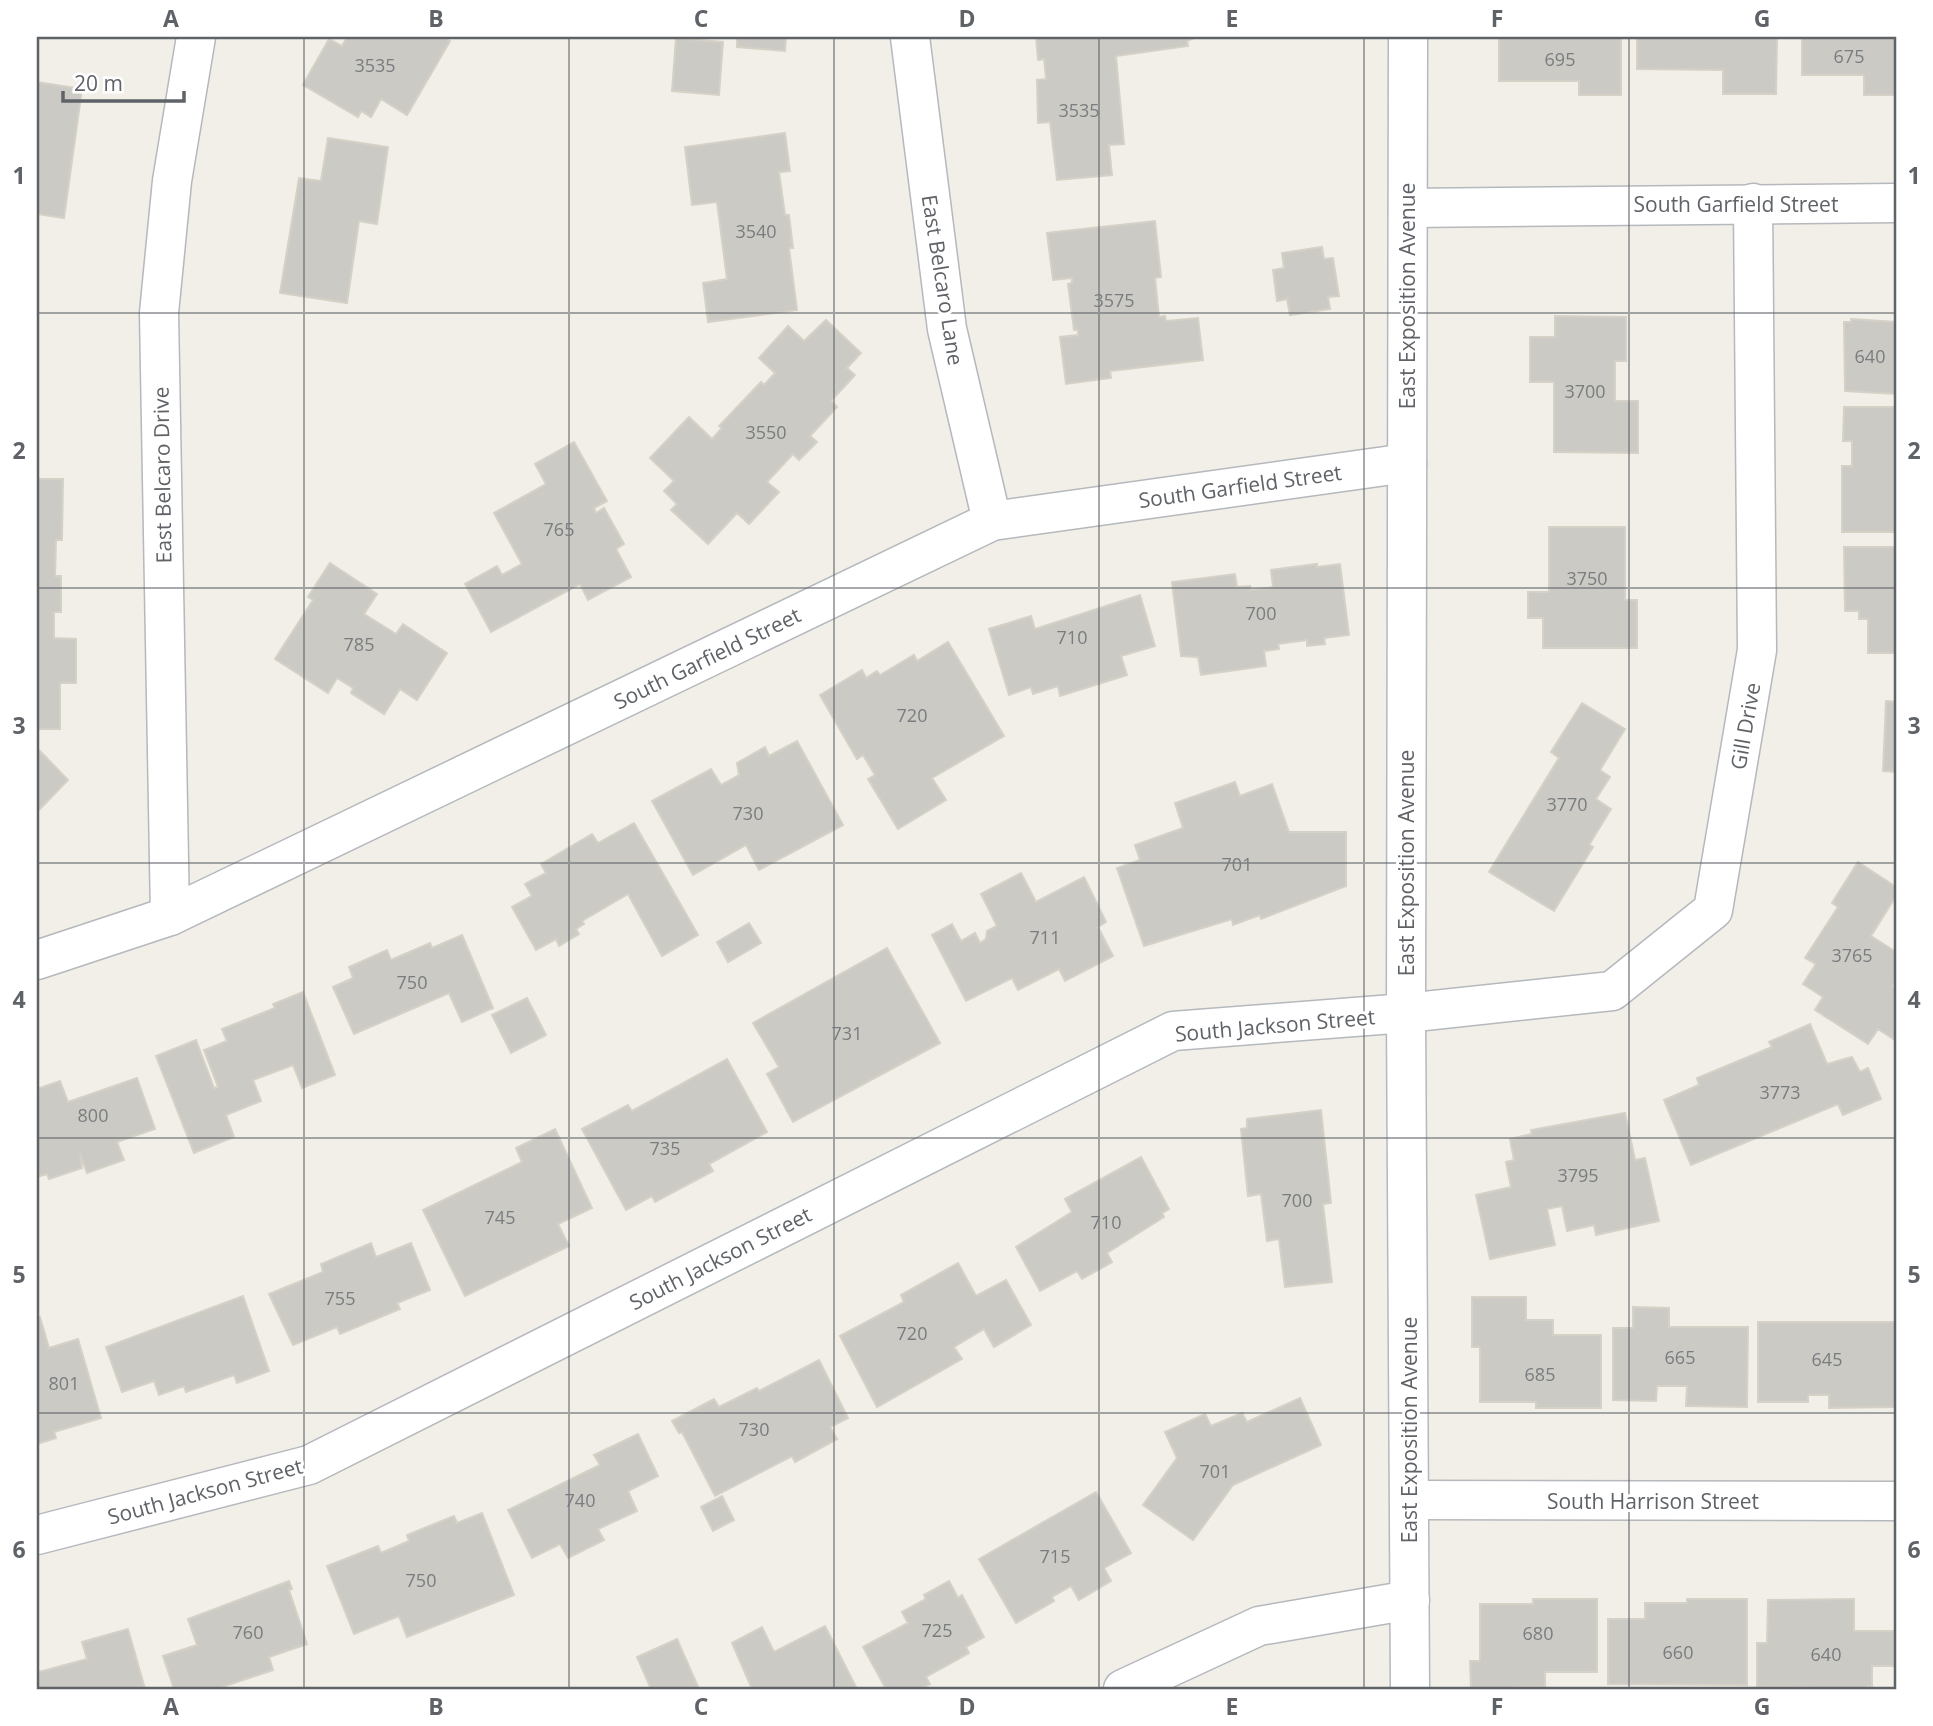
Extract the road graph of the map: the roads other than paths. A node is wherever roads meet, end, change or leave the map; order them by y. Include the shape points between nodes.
1 (197, 37) edge
2 (910, 37) edge
3 (1408, 37) edge
4 (1753, 203) junction
5 (1896, 203) edge
6 (1408, 208) junction
7 (1407, 463) junction
8 (992, 521) junction
9 (170, 916) junction
10 (37, 960) edge
11 (1406, 1013) junction
12 (1410, 1500) junction
13 (1896, 1501) edge
14 (37, 1535) edge
15 (1410, 1600) junction
16 (1123, 1689) edge
17 (1410, 1689) edge

1 - 9 street, East Belcaro Drive via 172,181 159,313
2 - 8 street, East Belcaro Lane via 947,330
3 - 6 street, East Exposition Avenue
4 - 5 street, South Garfield Street
4 - 6 street, South Garfield Street
4 - 11 street, Gill Drive via 1758,650 1713,910 1612,991
6 - 7 street, East Exposition Avenue
7 - 8 street, South Garfield Street
7 - 11 street, East Exposition Avenue
8 - 9 street, South Garfield Street
9 - 10 street, South Garfield Street
11 - 12 street, East Exposition Avenue
11 - 14 street, South Jackson Street via 1172,1031 309,1465
12 - 13 street, South Harrison Street
12 - 15 street, East Exposition Avenue
15 - 16 street via 1259,1626
15 - 17 street, East Exposition Avenue

